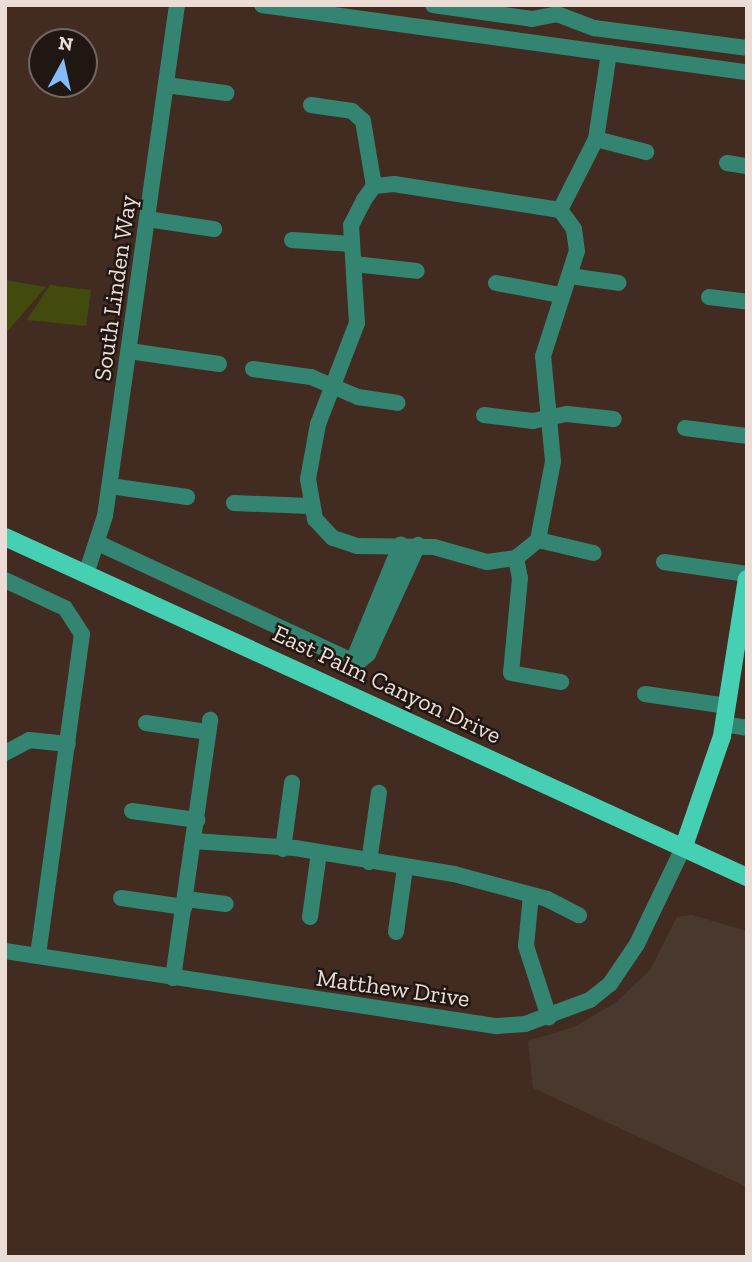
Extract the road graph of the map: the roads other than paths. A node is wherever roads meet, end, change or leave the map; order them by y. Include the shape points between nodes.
1 (177, 5) edge
2 (262, 5) edge
3 (432, 5) edge
4 (557, 10) edge
5 (747, 48) edge
6 (609, 53) junction
7 (747, 72) edge
8 (166, 85) junction
9 (226, 93) dead end
10 (311, 105) dead end
11 (596, 139) junction
12 (646, 152) dead end
13 (727, 163) dead end
14 (747, 166) edge
15 (374, 186) junction
16 (560, 210) junction
17 (147, 219) junction
18 (214, 229) dead end
19 (292, 240) dead end
20 (352, 244) junction
21 (354, 264) junction
22 (417, 271) dead end
23 (570, 276) junction
24 (496, 283) dead end
25 (619, 284) dead end
26 (561, 295) junction
27 (709, 297) dead end
28 (747, 302) edge
29 (129, 351) junction
30 (219, 364) dead end
31 (253, 369) dead end
32 (334, 387) junction
33 (398, 403) dead end
34 (484, 415) dead end
35 (549, 418) junction
36 (614, 419) dead end
37 (685, 428) dead end
38 (747, 436) edge
39 (110, 486) junction
40 (187, 496) dead end
41 (234, 503) dead end
42 (310, 506) junction
43 (5, 537) edge
44 (538, 540) junction
45 (98, 543) junction
46 (401, 544) junction
47 (418, 545) junction
48 (594, 552) dead end
49 (516, 558) junction
50 (664, 562) dead end
51 (86, 574) junction
52 (747, 574) edge
53 (747, 579) edge
54 (5, 580) edge
55 (352, 661) junction
56 (561, 682) dead end
57 (645, 694) dead end
58 (727, 706) junction
59 (146, 723) dead end
60 (724, 724) junction
61 (747, 728) edge
62 (68, 744) junction
63 (5, 753) edge
64 (292, 783) dead end
65 (379, 793) dead end
66 (132, 811) dead end
67 (197, 820) junction
68 (194, 841) junction
69 (684, 846) junction
70 (283, 849) junction
71 (319, 853) junction
72 (369, 862) junction
73 (405, 868) junction
74 (747, 877) edge
75 (531, 895) junction
76 (121, 898) dead end
77 (185, 903) junction
78 (226, 904) dead end
79 (579, 915) dead end
80 (310, 917) dead end
81 (396, 932) dead end
82 (5, 951) edge
83 (37, 956) junction
84 (173, 978) junction
85 (549, 1017) junction

1 - 8 street, South Linden Way
2 - 6 street
3 - 4 street via 531,19
4 - 5 street via 594,28
6 - 7 street
6 - 11 street
8 - 9 street
8 - 17 street, South Linden Way
10 - 15 street via 352,111 363,121
11 - 12 street
11 - 16 street
13 - 14 street
15 - 16 street via 410,185
15 - 20 street via 356,212
16 - 23 street via 574,229 577,251
17 - 18 street
17 - 29 street, South Linden Way
19 - 20 street
20 - 21 street
21 - 22 street
21 - 32 street via 357,323
23 - 25 street
23 - 26 street
24 - 26 street
26 - 35 street via 543,356
27 - 28 street
29 - 30 street
29 - 39 street, South Linden Way
31 - 32 street via 310,377
32 - 33 street
32 - 42 street via 315,433
34 - 35 street via 533,421
35 - 36 street
35 - 44 street via 552,474
37 - 38 street
39 - 40 street
39 - 45 street, South Linden Way
41 - 42 street
42 - 46 street via 323,528 345,544
43 - 51 main road, East Palm Canyon Drive
44 - 48 street
44 - 49 street
45 - 51 street, South Linden Way
45 - 55 street, East Palm Canyon Drive
46 - 47 street
46 - 55 street
47 - 49 street via 487,562
47 - 55 street via 368,654 362,662
49 - 56 street via 520,578 511,673
50 - 52 street
51 - 69 main road, East Palm Canyon Drive
53 - 58 main road
54 - 62 street via 65,608 80,625 83,644
57 - 58 street
58 - 60 main road
59 - 67 street via 209,726
60 - 61 street
60 - 69 main road
62 - 63 street via 29,740
62 - 83 street
64 - 70 street
65 - 72 street
66 - 67 street
67 - 68 street
68 - 70 street
68 - 77 street
69 - 74 main road, East Palm Canyon Drive
69 - 85 street, Matthew Drive via 623,968 590,1000
70 - 71 street
71 - 72 street
71 - 80 street
72 - 73 street
73 - 75 street via 454,874 494,889
73 - 81 street
75 - 79 street
75 - 85 street via 526,946
76 - 77 street
77 - 78 street
77 - 84 street
82 - 83 street, Matthew Drive
83 - 84 street, Matthew Drive
84 - 85 street, Matthew Drive via 497,1026

